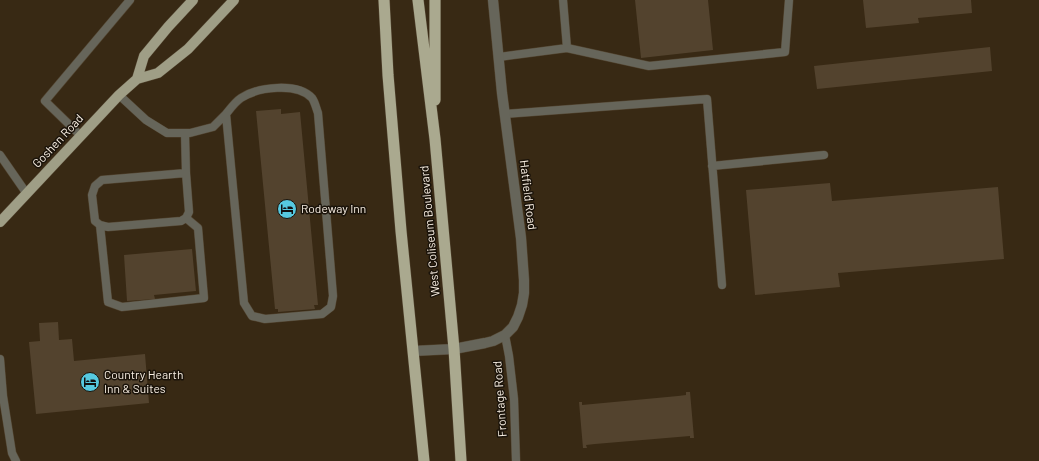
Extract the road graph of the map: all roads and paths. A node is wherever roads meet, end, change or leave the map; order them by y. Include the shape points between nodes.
1 (130, 0) edge
2 (193, 0) edge
3 (234, 0) edge
4 (418, 0) edge
5 (435, 0) edge
6 (493, 0) edge
7 (563, 0) edge
8 (789, 0) edge
9 (384, 2) edge
10 (567, 48) junction
11 (499, 57) junction
12 (138, 79) junction
13 (119, 95) junction
14 (226, 114) junction
15 (505, 114) junction
16 (185, 133) junction
17 (80, 136) junction
18 (434, 139) junction
19 (0, 155) edge
20 (824, 155) dead end
21 (712, 166) junction
22 (186, 173) junction
23 (27, 194) junction
24 (186, 218) junction
25 (0, 222) edge
26 (100, 225) junction
27 (722, 285) dead end
28 (505, 335) junction
29 (454, 349) junction
30 (413, 352) junction
31 (0, 358) edge
32 (1, 398) edge
33 (16, 461) edge
34 (424, 461) edge
35 (460, 461) edge
36 (516, 461) edge

1 - 17 lane via 45,101
2 - 12 main road via 144,56
3 - 12 main road, Goshen Road via 188,49 158,73
4 - 18 highway, West Coliseum Boulevard
5 - 18 highway
6 - 11 street, Hatfield Road
7 - 10 lane
8 - 10 lane via 785,52 650,66
9 - 30 highway via 388,75
10 - 11 lane
11 - 15 street, Hatfield Road
12 - 13 main road, Goshen Road
13 - 16 lane via 146,120 167,133
13 - 17 main road, Goshen Road
14 - 14 lane via 244,303 252,316 265,320 322,314 331,307 333,296 318,113 313,99 301,90 259,90 240,98
14 - 16 lane via 213,127
15 - 21 lane via 707,99
15 - 28 street, Hatfield Road via 521,238 524,293 518,317 513,328
16 - 22 lane
17 - 23 main road, Goshen Road
18 - 29 highway, West Coliseum Boulevard
19 - 23 lane
20 - 21 lane
21 - 27 lane
22 - 24 lane via 189,212
22 - 26 lane via 102,180 95,186 92,195 96,221
23 - 25 main road, Goshen Road
24 - 26 lane via 181,221 108,227
24 - 26 lane via 198,228 204,298 122,307 108,302
28 - 29 street, Hatfield Road via 485,344
28 - 36 lane, Frontage Road via 514,399
29 - 30 street, Hatfield Road
29 - 35 highway, West Coliseum Boulevard
30 - 34 highway
31 - 32 lane
32 - 33 lane via 12,453

